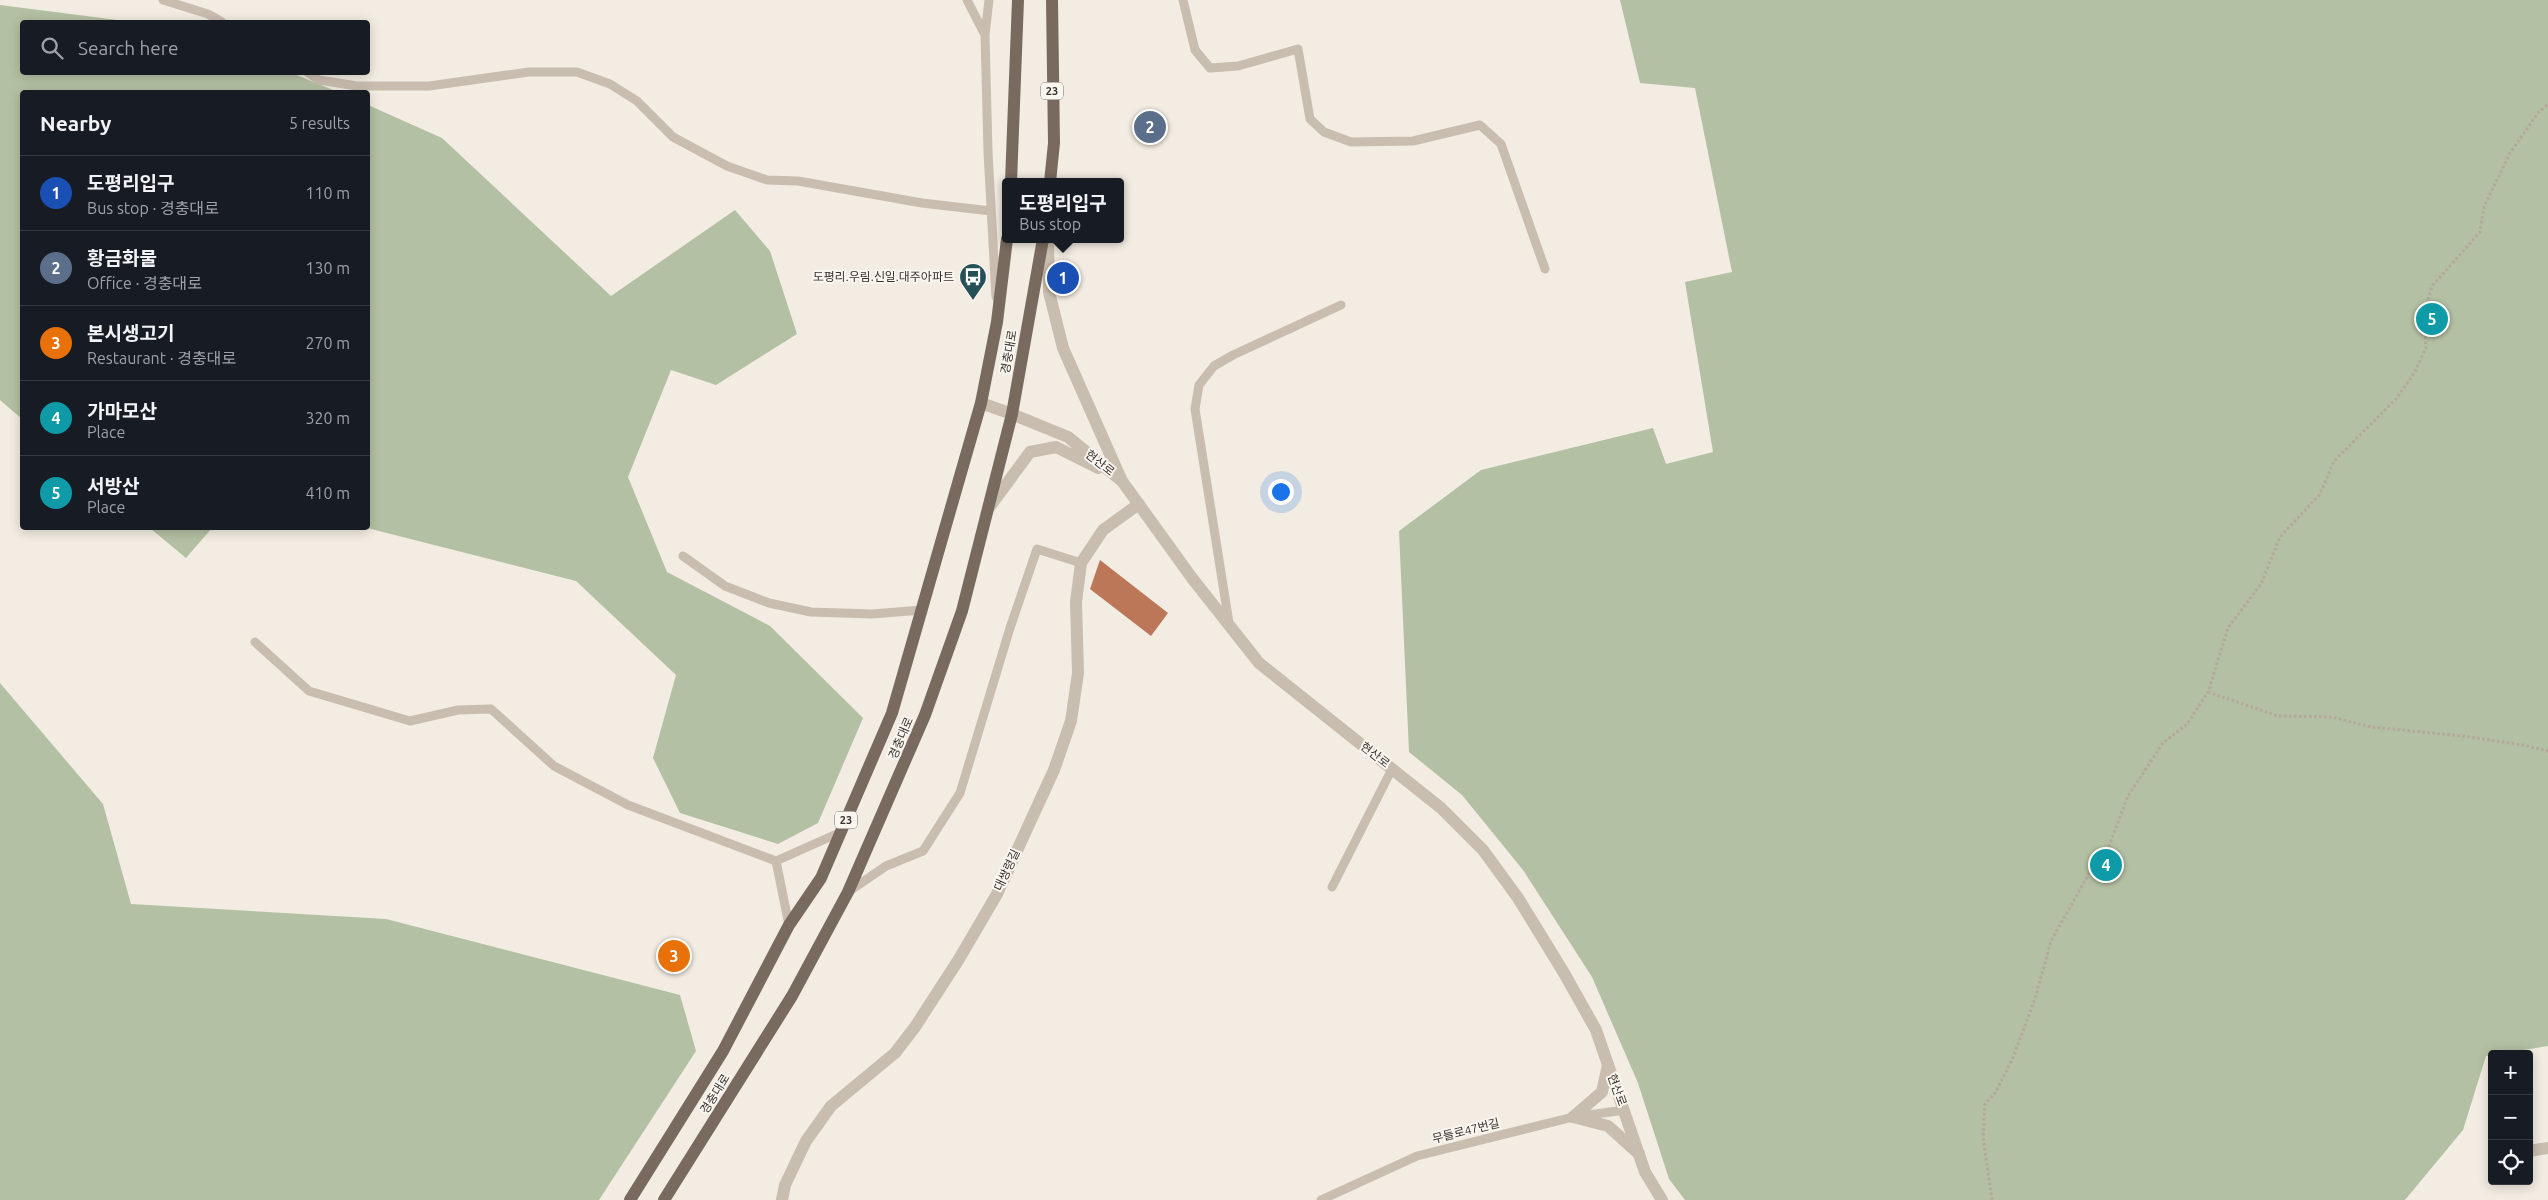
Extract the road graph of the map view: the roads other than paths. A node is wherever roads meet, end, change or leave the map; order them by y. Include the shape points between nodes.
1 (163, 0) edge
2 (967, 0) edge
3 (989, 0) edge
4 (1018, 0) edge
5 (1052, 0) edge
6 (1183, 0) edge
7 (218, 20) edge
8 (985, 36) junction
9 (312, 75) edge
10 (1011, 178) edge
11 (1050, 178) edge
12 (991, 212) junction
13 (1007, 243) edge
14 (1042, 243) edge
15 (1048, 243) edge
16 (1546, 269) dead end
17 (1341, 305) dead end
18 (997, 322) junction
19 (981, 403) junction
20 (1012, 414) junction
21 (1122, 481) junction
22 (1139, 504) junction
23 (988, 509) junction
24 (683, 556) dead end
25 (1081, 563) junction
26 (922, 610) junction
27 (1230, 628) junction
28 (255, 642) dead end
29 (1392, 768) junction
30 (841, 832) junction
31 (776, 861) junction
32 (1332, 887) dead end
33 (848, 892) junction
34 (789, 925) junction
35 (1608, 1065) junction
36 (1625, 1110) junction
37 (1573, 1117) junction
38 (2548, 1148) edge
39 (2533, 1150) edge
40 (1640, 1154) junction
41 (630, 1200) edge
42 (664, 1200) edge
43 (782, 1200) edge
44 (1321, 1200) edge
45 (1662, 1200) edge

1 - 7 lane
2 - 8 lane
3 - 8 lane
4 - 10 main road
5 - 11 main road, 23 via 1054,143
6 - 16 lane via 1195,50 1210,68 1238,66 1298,49 1310,118 1324,132 1351,142 1413,141 1480,125 1501,144
8 - 12 lane
9 - 12 lane via 319,80 357,86 429,86 529,72 577,72 610,84 637,101 674,137 727,166 767,180 798,180
12 - 18 lane
13 - 18 main road, 경충대로 / 23
14 - 20 main road, 경충대로 / 23
15 - 21 street via 1049,292 1063,348
17 - 27 lane via 1233,354 1214,366 1199,385 1194,409
18 - 19 main road, 경충대로 / 23
19 - 20 street, 현산로
19 - 26 main road, 경충대로 / 23
20 - 21 street, 현산로 via 1068,437
20 - 23 main road, 경충대로 / 23
21 - 22 street, 현산로
21 - 23 street via 1056,447 1030,452
22 - 25 street, 대쌍령길 via 1103,530
22 - 27 street, 현산로
23 - 33 main road, 경충대로 / 23 via 962,611 925,715
24 - 26 lane via 725,586 777,605 810,612 872,614
25 - 33 lane via 1037,548 960,792 923,851 886,866
25 - 43 street, 대쌍령길 via 1076,602 1078,673 1071,721 1054,770 996,894 959,959 900,1047 831,1106 806,1141 785,1185
26 - 30 main road, 경충대로 / 23 via 892,713
27 - 29 street, 현산로 via 1259,663
28 - 31 lane via 309,691 410,721 458,710 491,709 554,766 628,805
29 - 32 lane
29 - 35 street, 현산로 via 1441,808 1483,850 1518,898 1596,1030
30 - 31 lane
30 - 34 main road, 경충대로 / 23 via 821,878
31 - 34 lane
33 - 42 main road, 경충대로 / 23 via 792,996
34 - 41 main road, 경충대로 / 23 via 723,1051
35 - 36 street, 현산로
35 - 37 street via 1602,1092
36 - 37 lane, 무들로47번길
36 - 40 street, 현산로
37 - 40 street via 1608,1126
37 - 44 lane, 무들로47번길 via 1417,1156
38 - 39 street
40 - 45 street, 현산로

